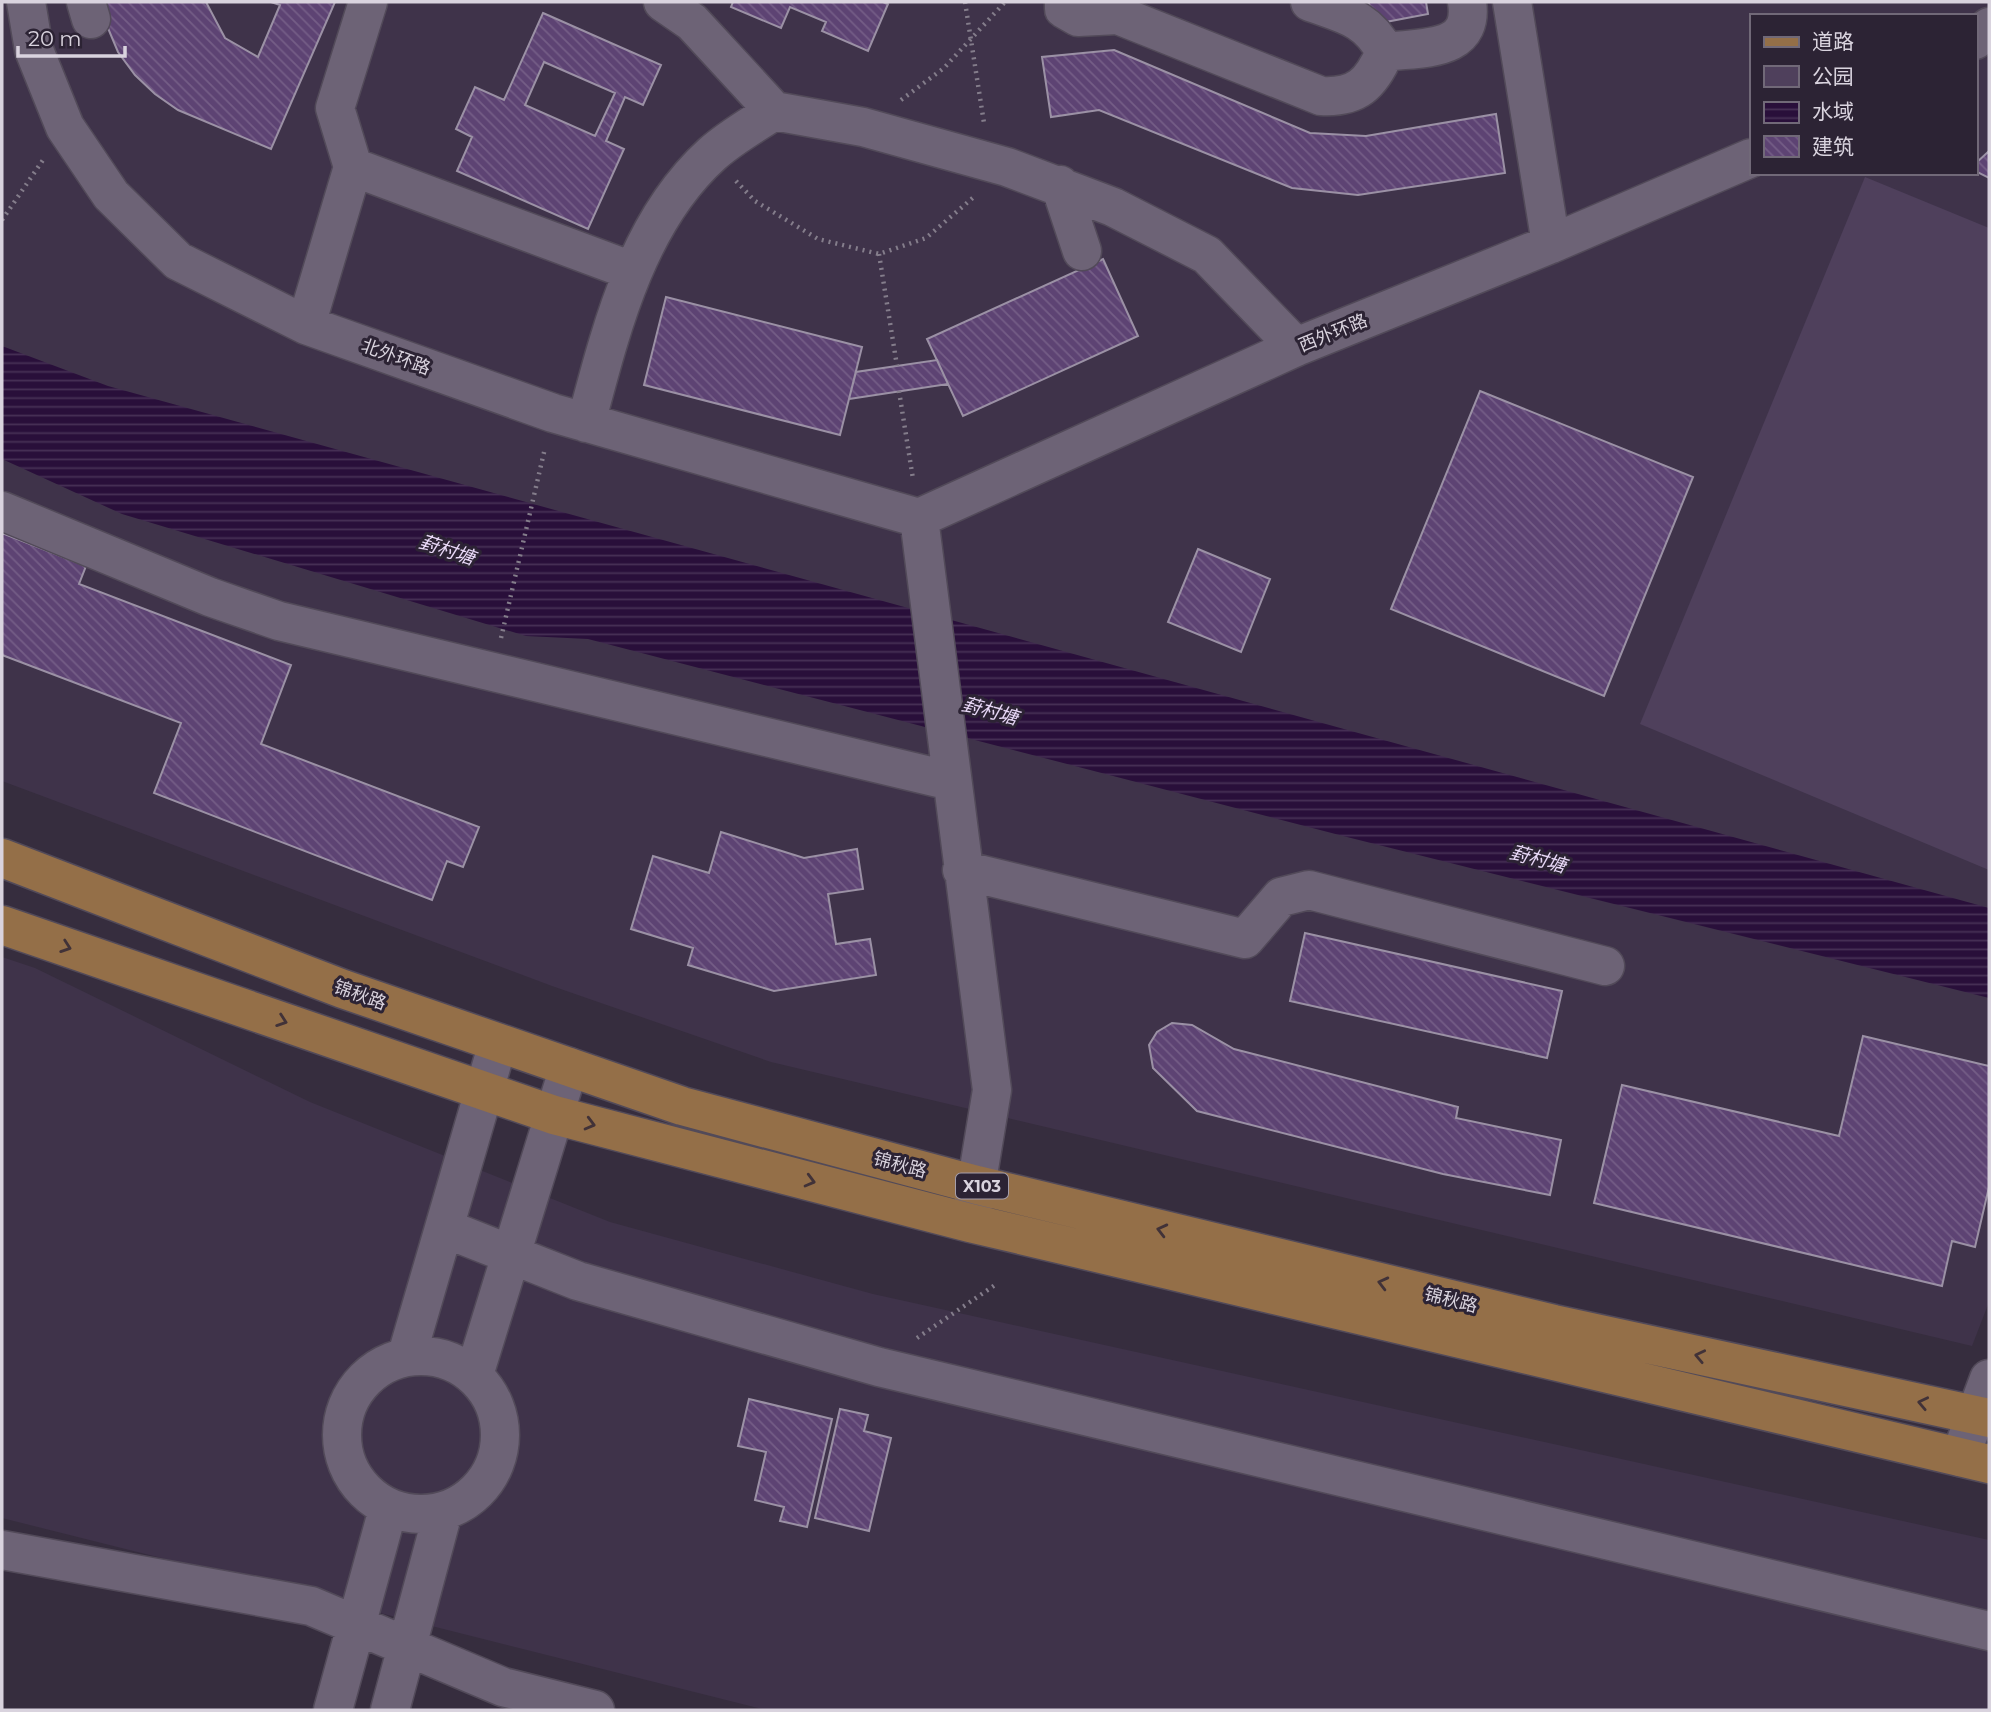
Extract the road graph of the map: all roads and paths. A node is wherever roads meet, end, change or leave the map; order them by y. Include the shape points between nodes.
1 (26, 2) edge
2 (368, 2) edge
3 (663, 2) edge
4 (965, 2) edge
5 (1005, 2) edge
6 (1064, 2) edge
7 (1310, 2) edge
8 (1467, 2) edge
9 (1512, 2) edge
10 (972, 40) junction
11 (18, 52) edge
12 (1385, 52) junction
13 (774, 111) junction
14 (65, 127) junction
15 (863, 127) junction
16 (985, 130) dead end
17 (711, 155) junction
18 (1750, 158) edge
19 (353, 167) junction
20 (1007, 167) junction
21 (1060, 185) junction
22 (2, 220) edge
23 (1551, 244) junction
24 (1082, 251) dead end
25 (879, 254) junction
26 (632, 271) junction
27 (306, 325) junction
28 (1296, 347) junction
29 (897, 366) dead end
30 (898, 391) dead end
31 (569, 418) junction
32 (2, 511) edge
33 (919, 518) junction
34 (510, 600) dead end
35 (951, 781) junction
36 (2, 858) edge
37 (962, 870) junction
38 (2, 925) edge
39 (1605, 965) dead end
40 (498, 1043) junction
41 (569, 1067) junction
42 (484, 1089) junction
43 (554, 1115) junction
44 (977, 1185) junction
45 (970, 1223) junction
46 (444, 1228) junction
47 (510, 1255) junction
48 (998, 1283) dead end
49 (407, 1355) junction
50 (879, 1367) junction
51 (474, 1375) junction
52 (1989, 1379) edge
53 (1982, 1416) edge
54 (1974, 1461) edge
55 (388, 1509) junction
56 (443, 1512) junction
57 (2, 1550) edge
58 (356, 1626) junction
59 (1989, 1631) edge
60 (407, 1648) junction
61 (333, 1710) edge
62 (390, 1710) edge
63 (595, 1710) edge

1 - 11 street, 北外环路
2 - 19 street via 335,108
3 - 13 street via 692,22
4 - 10 path
5 - 10 path
6 - 12 street via 1064,9 1078,18 1118,15 1321,96 1344,97 1363,86
7 - 12 street via 1358,20 1376,33
8 - 12 street via 1464,33 1451,43
9 - 23 street
10 - 15 path via 944,68
10 - 16 path
11 - 14 street, 北外环路
13 - 15 street
13 - 17 street
14 - 22 path
14 - 27 street, 北外环路 via 111,195 178,261
15 - 20 street
17 - 25 path via 754,201 818,239
17 - 26 street via 681,190
18 - 23 street, 西外环路
19 - 26 street
19 - 27 street
20 - 21 street
20 - 25 path via 926,238
21 - 24 street
21 - 28 street via 1207,255
23 - 28 street, 西外环路
25 - 29 path
26 - 31 street
27 - 31 street, 北外环路
28 - 33 street, 西外环路
30 - 33 path
31 - 33 street, 北外环路
31 - 34 path via 534,497
32 - 35 street via 279,621
33 - 35 street
35 - 37 street
36 - 40 main road, 锦秋路 / X103 via 343,989
37 - 39 street via 1245,939 1282,897 1309,890
37 - 44 street via 992,1090
38 -> 42 main road, 锦秋路 / X103
40 - 41 main road, 锦秋路 / X103
40 - 42 street
41 - 43 street
41 - 44 main road, 锦秋路 / X103 via 682,1106
42 - 43 main road, 锦秋路 / X103
42 - 46 street
43 -> 45 main road, 锦秋路 / X103
43 - 47 street
44 - 45 street
53 -> 44 main road, 锦秋路 / X103 via 1554,1324
45 - 54 main road, 锦秋路 / X103
46 - 47 street
46 - 49 street
47 - 50 street via 578,1281
47 - 51 street
48 - 50 path
49 - 51 street via 443,1358
49 - 55 street via 367,1375 343,1414 340,1441 344,1458 356,1483
50 - 59 street
51 - 56 street via 495,1403 501,1442 494,1469 486,1479 468,1500
52 - 53 street
53 - 54 street
55 - 56 street via 416,1516
55 - 58 street
56 - 60 street
57 - 58 street via 311,1606
58 - 60 street
58 - 61 street
60 - 62 street
60 - 63 street via 503,1687

